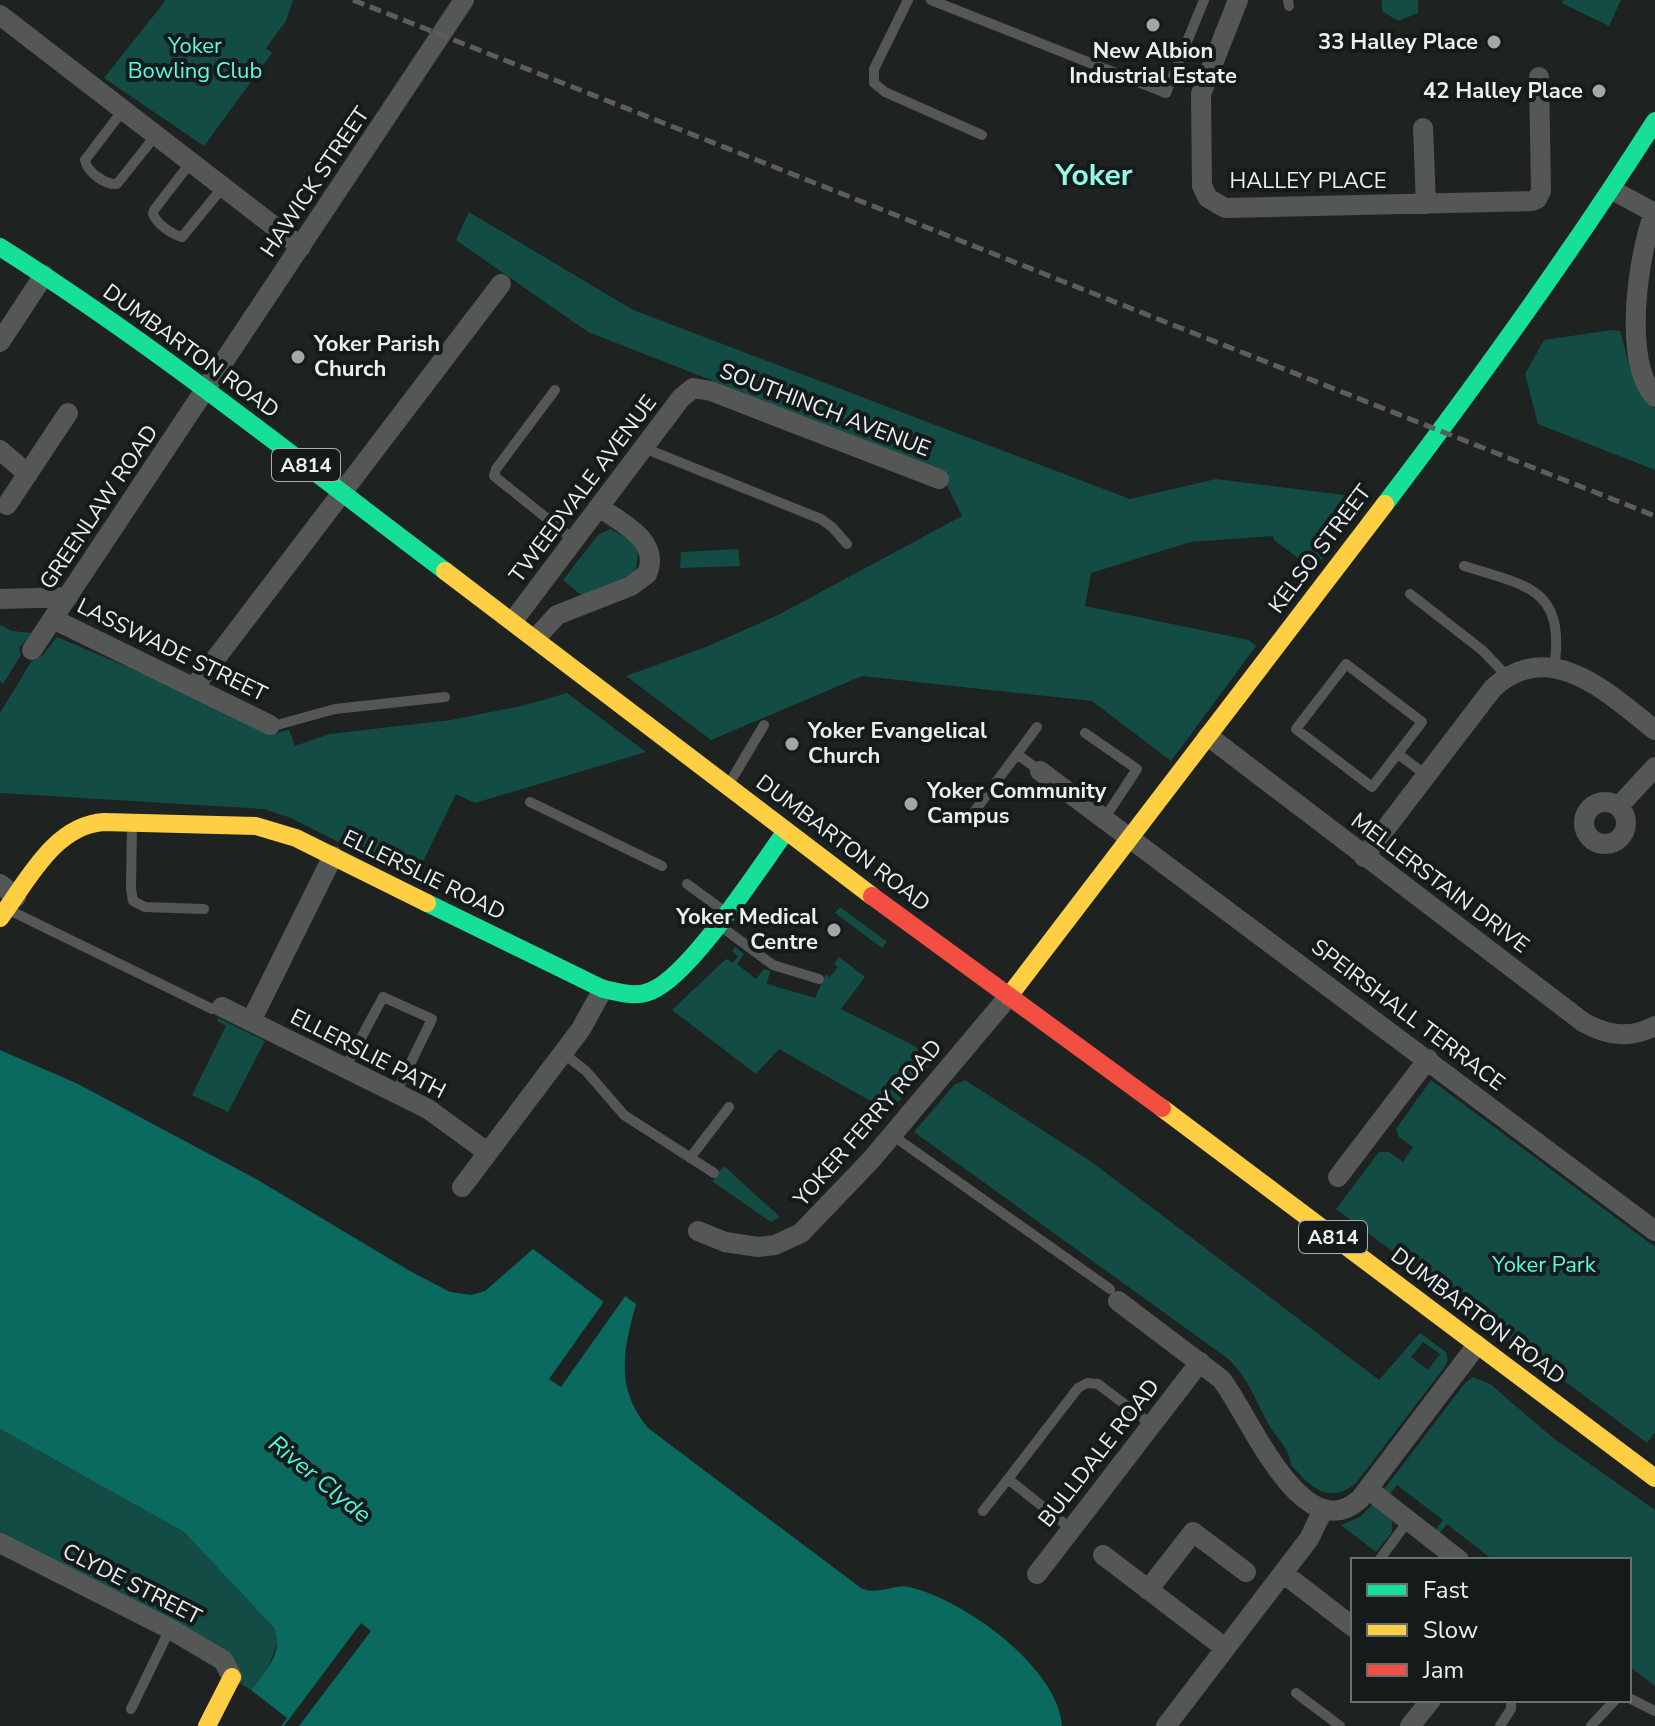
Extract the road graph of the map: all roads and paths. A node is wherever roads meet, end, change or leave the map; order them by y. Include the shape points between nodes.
1 (464, 0) edge
2 (908, 0) edge
3 (931, 0) edge
4 (1204, 0) edge
5 (1238, 0) edge
6 (0, 15) edge
7 (1539, 77) dead end
8 (123, 110) junction
9 (1655, 121) edge
10 (1423, 128) dead end
11 (156, 135) junction
12 (982, 135) dead end
13 (191, 162) junction
14 (223, 187) junction
15 (1612, 190) junction
16 (1426, 204) junction
17 (1655, 213) edge
18 (0, 247) edge
19 (301, 247) junction
20 (44, 275) junction
21 (501, 284) dead end
22 (0, 342) edge
23 (693, 388) joint
24 (555, 390) dead end
25 (206, 391) junction
26 (1655, 397) edge
27 (68, 413) dead end
28 (644, 448) junction
29 (0, 450) edge
30 (28, 474) junction
31 (939, 479) dead end
32 (342, 492) junction
33 (7, 505) dead end
34 (599, 507) junction
35 (574, 540) junction
36 (847, 544) dead end
37 (1464, 566) dead end
38 (1410, 594) dead end
39 (68, 597) junction
40 (0, 599) edge
41 (53, 619) junction
42 (513, 621) junction
43 (536, 638) junction
44 (32, 650) dead end
45 (1554, 669) junction
46 (1508, 677) junction
47 (194, 687) junction
48 (445, 697) dead end
49 (270, 725) joint
50 (764, 725) dead end
51 (1037, 727) dead end
52 (1655, 730) edge
53 (1085, 733) dead end
54 (1208, 736) junction
55 (1017, 754) junction
56 (1398, 754) junction
57 (1655, 767) edge
58 (1040, 771) joint
59 (1426, 775) junction
60 (728, 786) junction
61 (530, 802) dead end
62 (1619, 806) dead end
63 (974, 812) dead end
64 (1104, 819) junction
65 (132, 822) junction
66 (786, 831) junction
67 (1131, 839) junction
68 (333, 856) junction
69 (1364, 857) junction
70 (662, 866) dead end
71 (687, 884) dead end
72 (6, 902) edge
73 (204, 909) dead end
74 (721, 918) junction
75 (819, 979) dead end
76 (603, 989) junction
77 (1009, 996) junction
78 (217, 1008) joint
79 (251, 1021) junction
80 (1655, 1026) edge
81 (563, 1053) junction
82 (1428, 1059) junction
83 (345, 1068) junction
84 (396, 1093) junction
85 (729, 1107) dead end
86 (892, 1135) junction
87 (487, 1152) junction
88 (690, 1158) junction
89 (714, 1173) dead end
90 (1338, 1177) dead end
91 (462, 1187) dead end
92 (698, 1231) dead end
93 (1655, 1231) edge
94 (1114, 1295) joint
95 (1477, 1345) junction
96 (1200, 1362) junction
97 (1152, 1425) junction
98 (1655, 1478) edge
99 (1008, 1479) junction
100 (1368, 1489) junction
101 (1323, 1510) junction
102 (983, 1511) dead end
103 (1408, 1521) junction
104 (1071, 1529) junction
105 (0, 1543) edge
106 (1103, 1555) dead end
107 (1381, 1558) edge
108 (1456, 1558) edge
109 (1246, 1572) dead end
110 (1283, 1573) junction
111 (1037, 1574) dead end
112 (1148, 1590) junction
113 (1351, 1625) edge
114 (170, 1629) junction
115 (1225, 1648) junction
116 (232, 1677) joint
117 (1296, 1693) dead end
118 (1631, 1699) edge
119 (1429, 1702) edge
120 (1511, 1702) edge
121 (1613, 1702) edge
122 (131, 1709) dead end
123 (1655, 1711) edge
124 (207, 1726) edge
125 (1166, 1726) edge
126 (1340, 1726) edge
127 (1410, 1726) edge
128 (1500, 1726) edge
129 (1591, 1726) edge

1 - 19 street, HAWICK STREET
2 - 12 lane via 874,69 874,83
3 - 4 lane via 1166,93
5 - 16 street, HALLEY PLACE via 1201,94 1201,179 1208,198 1232,208
6 - 8 street
7 - 16 street, HALLEY PLACE via 1537,199
8 - 11 street
8 - 11 lane via 87,157 90,170 110,185 117,184
9 - 15 main road, KELSO STREET
10 - 16 street
11 - 13 street
13 - 14 street
13 - 14 lane via 154,210 154,218 174,235 188,232
14 - 19 street
15 - 17 street
15 - 54 main road, KELSO STREET via 1468,395
17 - 26 street via 1647,234 1635,330 1638,364
18 - 20 main road, DUMBARTON ROAD / A814
19 - 25 street, HAWICK STREET
20 - 22 street
20 - 25 main road, DUMBARTON ROAD / A814
21 - 32 street
23 - 28 street, TWEEDVALE AVENUE
23 - 31 street, SOUTHINCH AVENUE
24 - 35 lane via 494,476
25 - 32 main road, DUMBARTON ROAD / A814
25 - 39 street, GREENLAW ROAD
27 - 30 street
28 - 34 street, TWEEDVALE AVENUE
28 - 36 lane via 821,519
29 - 30 street
30 - 33 street
32 - 42 main road, DUMBARTON ROAD / A814
32 - 47 street
34 - 35 street, TWEEDVALE AVENUE
34 - 43 street via 648,546 647,574 631,586 557,615
35 - 42 street, TWEEDVALE AVENUE
37 - 45 lane via 1519,583 1544,599 1557,633
38 - 46 lane
39 - 40 street
39 - 41 street, GREENLAW ROAD
41 - 44 street, GREENLAW ROAD
41 - 47 street, LASSWADE STREET
42 - 43 main road, DUMBARTON ROAD / A814
43 - 60 main road, DUMBARTON ROAD / A814
45 - 46 street
45 - 52 street via 1584,677
46 - 59 street via 1493,688
47 - 49 street, LASSWADE STREET
48 - 49 lane via 335,709
50 - 60 lane
51 - 55 lane
53 - 64 lane via 1137,769
54 - 67 main road, KELSO STREET
54 - 69 street, MELLERSTAIN DRIVE
55 - 58 lane
55 - 63 lane
56 - 56 lane via 1372,787 1296,729 1346,664 1422,722
56 - 59 lane
57 - 62 street
58 - 64 street, SPEIRSHALL TERRACE
59 - 69 street
60 - 66 main road, DUMBARTON ROAD / A814
61 - 70 lane
64 - 67 street, SPEIRSHALL TERRACE
65 - 68 main road, ELLERSLIE ROAD via 266,828
65 - 72 main road, ELLERSLIE ROAD via 96,822 74,830
65 - 73 lane via 133,901 145,907
66 - 74 main road, ELLERSLIE ROAD
66 - 77 main road, DUMBARTON ROAD / A814
67 - 77 main road, KELSO STREET
67 - 82 street, SPEIRSHALL TERRACE
68 - 76 main road, ELLERSLIE ROAD
68 - 79 street
69 - 80 street, MELLERSTAIN DRIVE via 1583,1022 1621,1035
71 - 74 lane
72 - 78 lane, ELLERSLIE PATH
74 - 75 lane via 773,965
74 - 76 main road, ELLERSLIE ROAD via 681,970 658,989 632,995
76 - 81 street
77 - 86 street, YOKER FERRY ROAD
77 - 95 main road, DUMBARTON ROAD / A814
78 - 79 street, ELLERSLIE PATH
79 - 83 street, ELLERSLIE PATH
81 - 87 street
81 - 88 lane via 619,1111
82 - 90 street
82 - 93 street, SPEIRSHALL TERRACE
83 - 84 street, ELLERSLIE PATH
83 - 84 lane via 383,997 432,1019
84 - 87 street, ELLERSLIE PATH
85 - 88 lane
86 - 92 street, YOKER FERRY ROAD via 821,1215 789,1240 742,1246
86 - 94 lane
87 - 91 street
88 - 89 lane
94 - 96 street
95 - 98 main road, DUMBARTON ROAD / A814
95 - 100 street
96 - 97 street, BULLDALE ROAD
96 - 101 street via 1230,1390 1272,1463
97 - 99 lane via 1098,1384 1087,1383
97 - 104 street, BULLDALE ROAD
99 - 102 lane
99 - 104 lane
100 - 101 street via 1344,1510
100 - 103 street
101 - 110 street
103 - 107 lane
103 - 108 street
104 - 111 street, BULLDALE ROAD
105 - 114 street, CLYDE STREET
106 - 112 street
109 - 112 street via 1193,1532
110 - 113 street
110 - 115 street
112 - 115 street
114 - 116 street, CLYDE STREET via 223,1660
114 - 122 lane
115 - 125 street
116 - 124 main road
117 - 126 lane
118 - 123 lane
119 - 127 street
120 - 128 lane
121 - 129 lane

